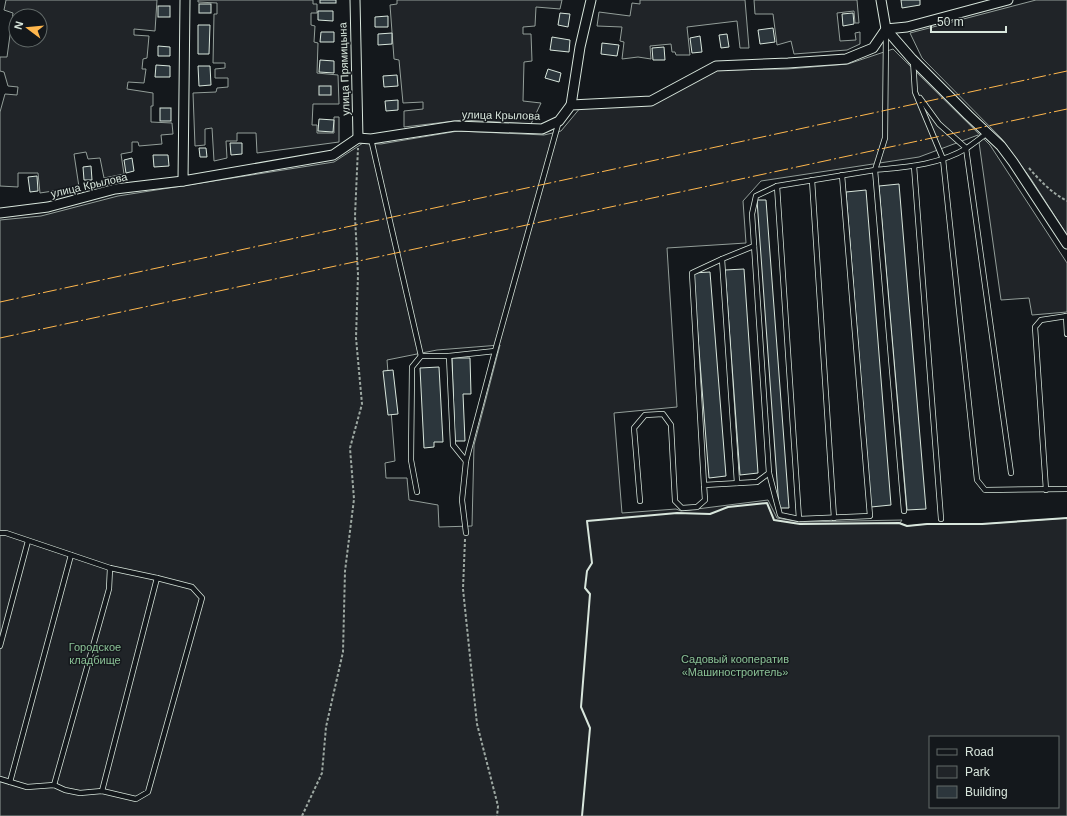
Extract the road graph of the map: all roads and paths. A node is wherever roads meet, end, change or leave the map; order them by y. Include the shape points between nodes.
1 (185, 0) edge
2 (355, 0) edge
3 (591, 0) edge
4 (881, 0) edge
5 (1008, 0) edge
6 (886, 29) junction
7 (912, 59) junction
8 (915, 92) junction
9 (571, 105) junction
10 (559, 121) junction
11 (987, 133) junction
12 (358, 138) junction
13 (371, 139) junction
14 (966, 148) junction
15 (943, 159) junction
16 (1026, 164) dead end
17 (914, 166) junction
18 (875, 170) junction
19 (842, 176) junction
20 (812, 180) junction
21 (183, 181) junction
22 (777, 186) junction
23 (1067, 201) edge
24 (0, 213) edge
25 (1067, 244) edge
26 (754, 246) junction
27 (722, 259) junction
28 (1066, 316) edge
29 (1067, 334) edge
30 (495, 351) junction
31 (421, 356) junction
32 (449, 356) junction
33 (466, 461) junction
34 (769, 473) junction
35 (1011, 473) dead end
36 (737, 483) junction
37 (704, 485) junction
38 (1067, 489) edge
39 (1046, 490) junction
40 (417, 492) dead end
41 (640, 501) dead end
42 (904, 511) dead end
43 (834, 518) junction
44 (799, 519) junction
45 (941, 519) dead end
46 (0, 533) edge
47 (466, 533) joint
48 (28, 541) junction
49 (71, 555) junction
50 (110, 568) junction
51 (157, 578) junction
52 (0, 646) edge
53 (0, 779) edge
54 (10, 782) junction
55 (54, 785) junction
56 (102, 791) junction
57 (302, 816) edge
58 (497, 816) edge

1 - 21 street
2 - 12 street, улица Прямицына
3 - 9 street via 580,47
4 - 6 street
5 - 6 street via 907,27
6 - 7 street
6 - 9 street via 873,48 846,59 716,66 651,100
6 - 18 lane via 885,138
7 - 8 lane
7 - 11 street
8 - 14 lane via 939,124
8 - 15 lane
9 - 10 street, улица Крылова
10 - 13 street, улица Крылова via 542,129 455,126
10 - 30 lane
11 - 14 lane
11 - 25 street via 1013,162
12 - 13 street, улица Крылова
12 - 21 street, улица Крылова via 332,155
12 - 57 path via 355,216 358,276 356,338 362,404 350,448 354,499 345,571 343,652 326,727 322,773
13 - 31 lane
14 - 15 lane
14 - 35 lane
15 - 17 lane
15 - 39 lane via 977,480 985,490
16 - 23 path via 1039,180
17 - 18 lane
17 - 45 lane
18 - 19 lane
18 - 42 lane
19 - 20 lane
19 - 43 lane via 870,516
20 - 22 lane
20 - 43 lane
21 - 24 street, улица Крылова via 115,189 48,207
22 - 26 lane via 756,196 752,214
22 - 44 lane
26 - 27 lane
26 - 34 lane
27 - 36 lane
27 - 37 lane via 692,273
28 - 29 lane
28 - 39 lane via 1041,320 1035,327
30 - 32 lane
30 - 33 lane
31 - 32 lane
31 - 40 lane via 412,366 411,460
32 - 33 lane via 453,445
33 - 47 lane via 462,500
34 - 36 lane via 757,482
34 - 44 lane via 780,515
36 - 37 lane
37 - 41 lane via 705,500 697,507 682,508 675,501 671,425 663,414 644,415 634,428
38 - 39 lane
43 - 44 lane
46 - 48 lane
47 - 58 path via 463,589 476,716 498,806
48 - 49 lane
48 - 52 lane
49 - 50 lane
49 - 54 lane
50 - 51 lane
50 - 55 lane via 109,589
51 - 56 lane
51 - 56 lane via 192,587 202,598 148,792 136,799
53 - 54 lane
54 - 55 lane via 27,787
55 - 56 lane via 80,792

